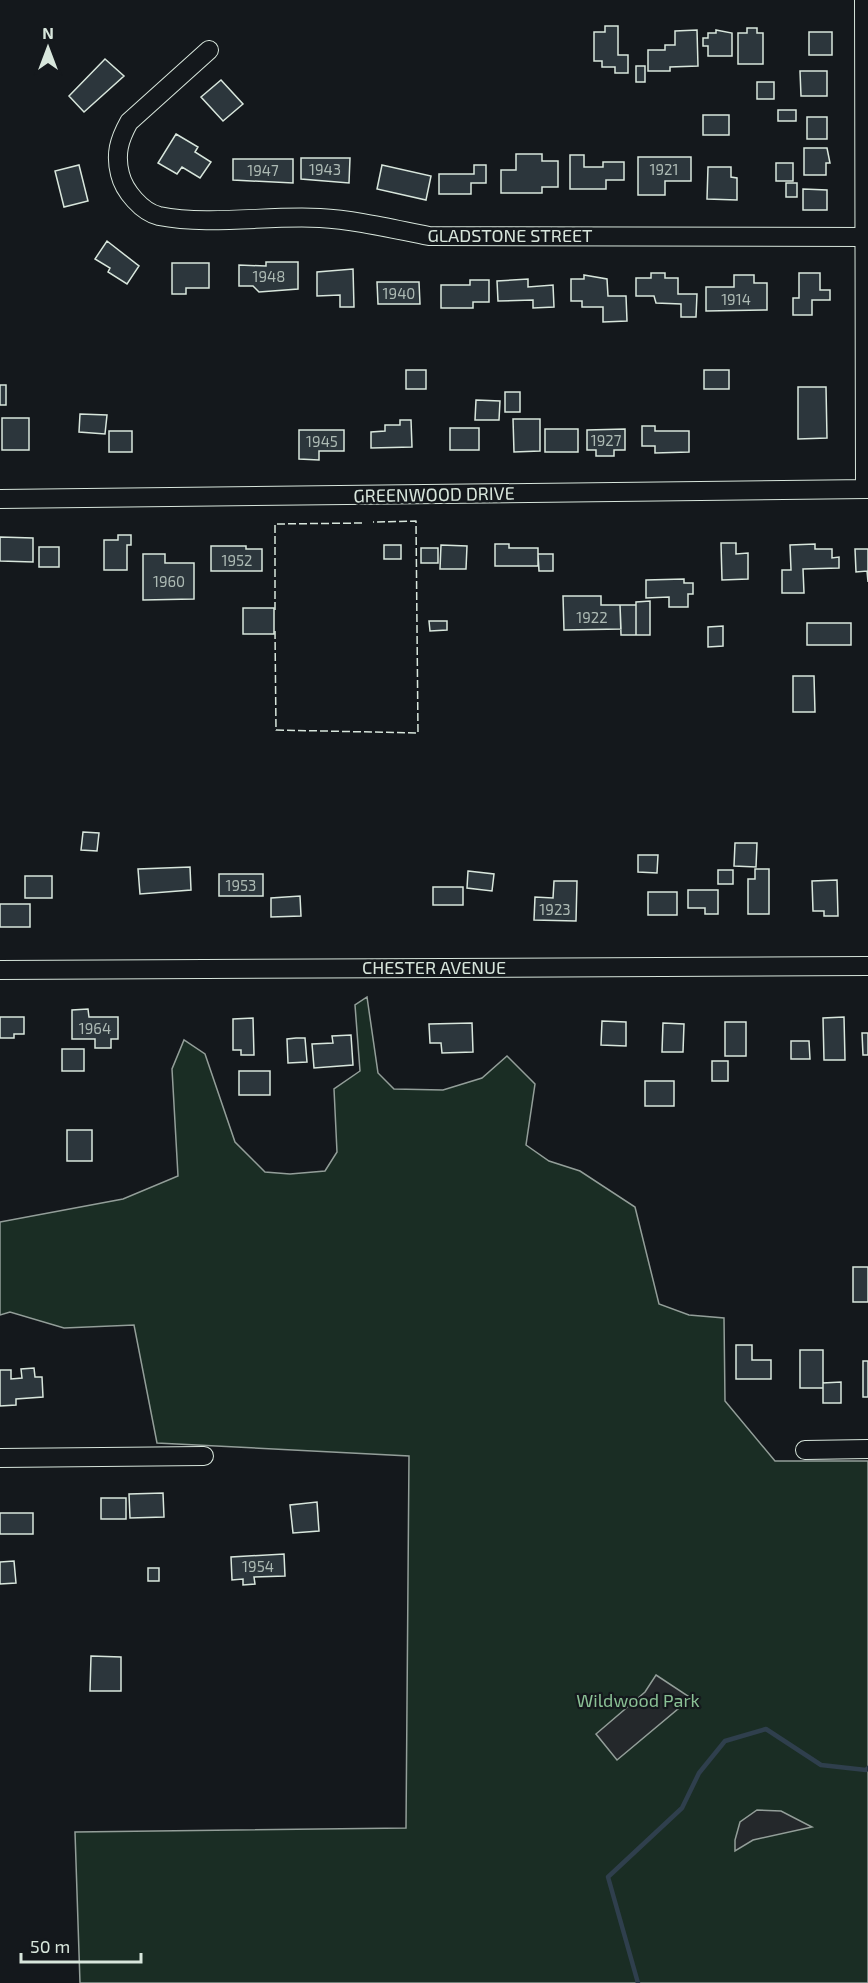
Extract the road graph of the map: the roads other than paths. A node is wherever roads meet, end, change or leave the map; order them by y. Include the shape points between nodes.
1 (864, 0) edge
2 (209, 50) dead end
3 (866, 237) edge
4 (867, 489) edge
5 (0, 499) edge
6 (868, 966) edge
7 (0, 970) edge
8 (868, 1449) edge
9 (805, 1450) dead end
10 (204, 1456) dead end
11 (0, 1458) edge

1 - 3 street
2 - 3 street, GLADSTONE STREET via 129,122 121,136 116,157 122,182 135,201 157,216 320,218 429,236
3 - 4 street
4 - 5 street, GREENWOOD DRIVE
6 - 7 street, CHESTER AVENUE
8 - 9 street
10 - 11 street

